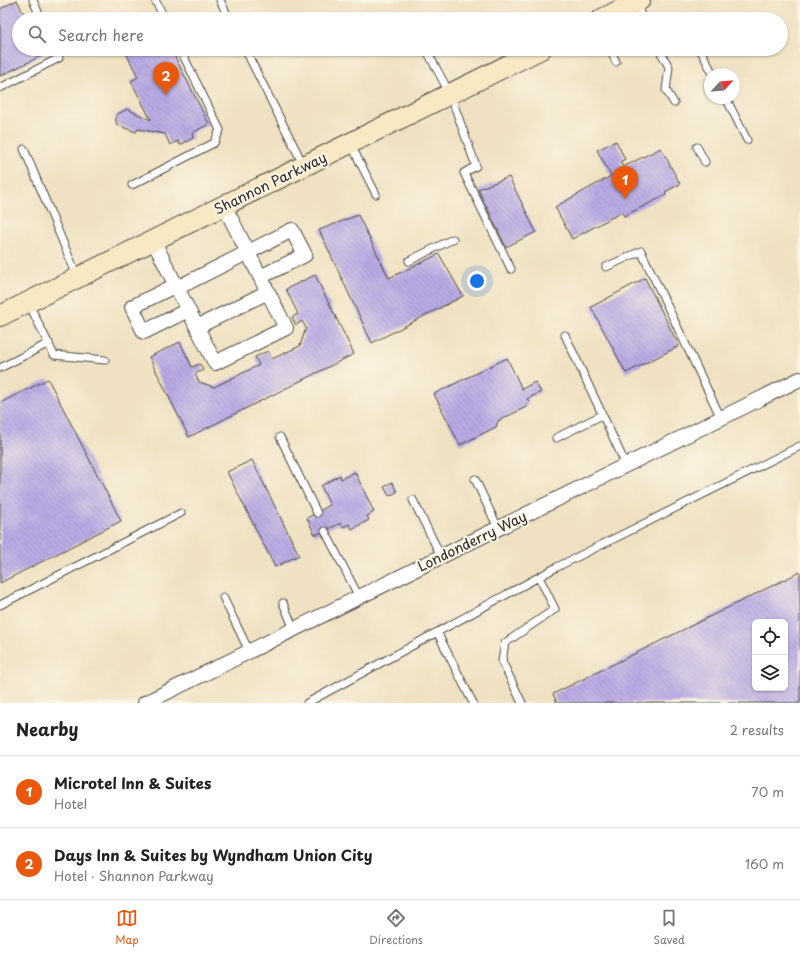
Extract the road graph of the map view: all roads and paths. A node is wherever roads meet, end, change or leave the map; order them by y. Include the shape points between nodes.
1 (32, 0) edge
2 (155, 0) edge
3 (220, 0) edge
4 (639, 7) edge
5 (38, 12) edge
6 (161, 12) edge
7 (226, 12) edge
8 (624, 12) edge
9 (59, 56) edge
10 (183, 56) edge
11 (249, 56) edge
12 (430, 56) edge
13 (524, 56) edge
14 (613, 56) edge
15 (663, 56) edge
16 (704, 56) edge
17 (616, 62) dead end
18 (710, 68) edge
19 (0, 88) edge
20 (450, 94) junction
21 (674, 103) dead end
22 (729, 104) edge
23 (747, 140) dead end
24 (350, 143) junction
25 (697, 147) dead end
26 (24, 149) dead end
27 (705, 162) dead end
28 (304, 166) junction
29 (132, 185) dead end
30 (376, 194) dead end
31 (224, 205) junction
32 (453, 239) dead end
33 (153, 240) junction
34 (248, 252) junction
35 (409, 261) dead end
36 (606, 267) dead end
37 (511, 269) dead end
38 (260, 277) junction
39 (78, 278) junction
40 (176, 287) junction
41 (268, 292) junction
42 (28, 302) junction
43 (188, 310) junction
44 (0, 316) edge
45 (197, 327) junction
46 (564, 335) dead end
47 (49, 343) junction
48 (105, 360) dead end
49 (0, 368) edge
50 (800, 379) edge
51 (602, 415) junction
52 (721, 418) junction
53 (280, 437) dead end
54 (556, 438) dead end
55 (800, 446) edge
56 (626, 465) junction
57 (475, 479) dead end
58 (413, 500) dead end
59 (181, 513) dead end
60 (317, 513) dead end
61 (498, 528) junction
62 (325, 531) dead end
63 (441, 556) junction
64 (540, 577) junction
65 (223, 597) dead end
66 (359, 597) junction
67 (283, 603) dead end
68 (0, 605) edge
69 (294, 629) junction
70 (437, 632) junction
71 (250, 651) junction
72 (145, 703) edge
73 (307, 703) edge
74 (473, 703) edge
75 (522, 703) edge

1 - 5 lane
2 - 6 lane
3 - 7 lane
4 - 8 street
9 - 19 lane via 60,58
10 - 29 lane via 220,130 214,143
11 - 28 lane
12 - 20 lane
13 - 20 street, Shannon Parkway
14 - 17 lane
15 - 21 lane via 669,68 666,90
16 - 18 lane
20 - 24 street, Shannon Parkway
20 - 37 lane via 476,166 464,173
22 - 23 lane
24 - 28 street, Shannon Parkway
24 - 30 lane
25 - 27 lane
26 - 39 lane
28 - 31 street, Shannon Parkway
31 - 33 street, Shannon Parkway
31 - 34 street
32 - 35 lane
33 - 39 street, Shannon Parkway
33 - 40 street
34 - 38 street
34 - 38 street via 292,230 304,255
34 - 40 street
36 - 52 lane via 641,251
38 - 41 street
39 - 42 street, Shannon Parkway
40 - 43 street
40 - 43 street via 132,308 144,332
41 - 45 street
41 - 45 street via 286,328 222,360 215,363
42 - 44 street, Shannon Parkway
42 - 47 lane
43 - 45 street
46 - 51 lane
47 - 48 lane via 54,355
47 - 49 lane
50 - 52 street, Londonderry Way
51 - 54 lane
51 - 56 lane
52 - 56 street, Londonderry Way
53 - 60 lane
55 - 64 lane
56 - 61 street, Londonderry Way
57 - 61 lane
58 - 63 lane
59 - 68 lane
61 - 63 street, Londonderry Way
62 - 66 lane
63 - 66 street, Londonderry Way
64 - 70 lane
64 - 75 lane via 555,609 505,642 502,661
65 - 71 lane
66 - 69 street, Londonderry Way
67 - 69 lane
69 - 71 street, Londonderry Way
70 - 73 lane
70 - 74 lane
71 - 72 street, Londonderry Way

